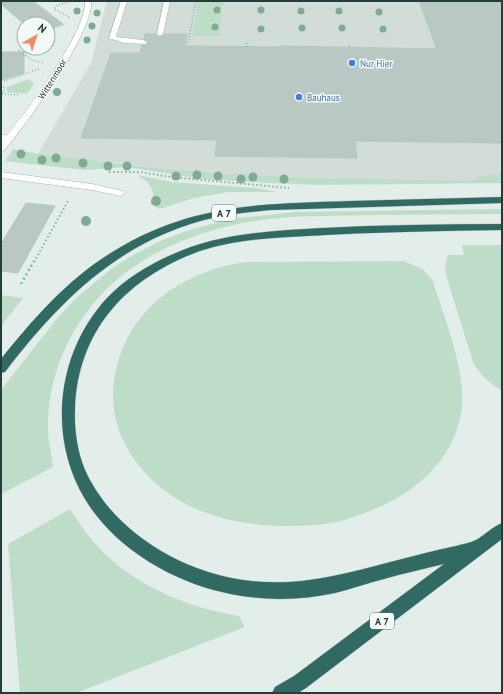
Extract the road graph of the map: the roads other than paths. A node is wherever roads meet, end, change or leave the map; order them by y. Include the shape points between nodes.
1 (88, 1) edge
2 (124, 1) edge
3 (167, 1) edge
4 (160, 34) dead end
5 (143, 42) dead end
6 (5, 138) edge
7 (1, 149) edge
8 (1, 175) edge
9 (120, 193) dead end
10 (502, 200) edge
11 (502, 227) edge
12 (1, 368) edge
13 (502, 530) edge
14 (481, 547) junction
15 (281, 693) edge

1 - 6 street, Wittenmoor via 88,13 60,66 41,97
2 - 5 street via 113,38
3 - 4 street
6 - 7 street, Wittenmoor
8 - 9 street
10 - 12 highway, A 7 via 271,207 239,210 181,223 126,248 82,278 45,313
11 - 14 highway via 346,230 264,235 219,242 174,258 131,284 97,319 79,354 70,384 68,412 76,465 89,492 109,519 166,564 198,578 232,587 272,592 319,588
13 - 14 highway, A 7
14 - 15 highway, A 7 via 300,682

